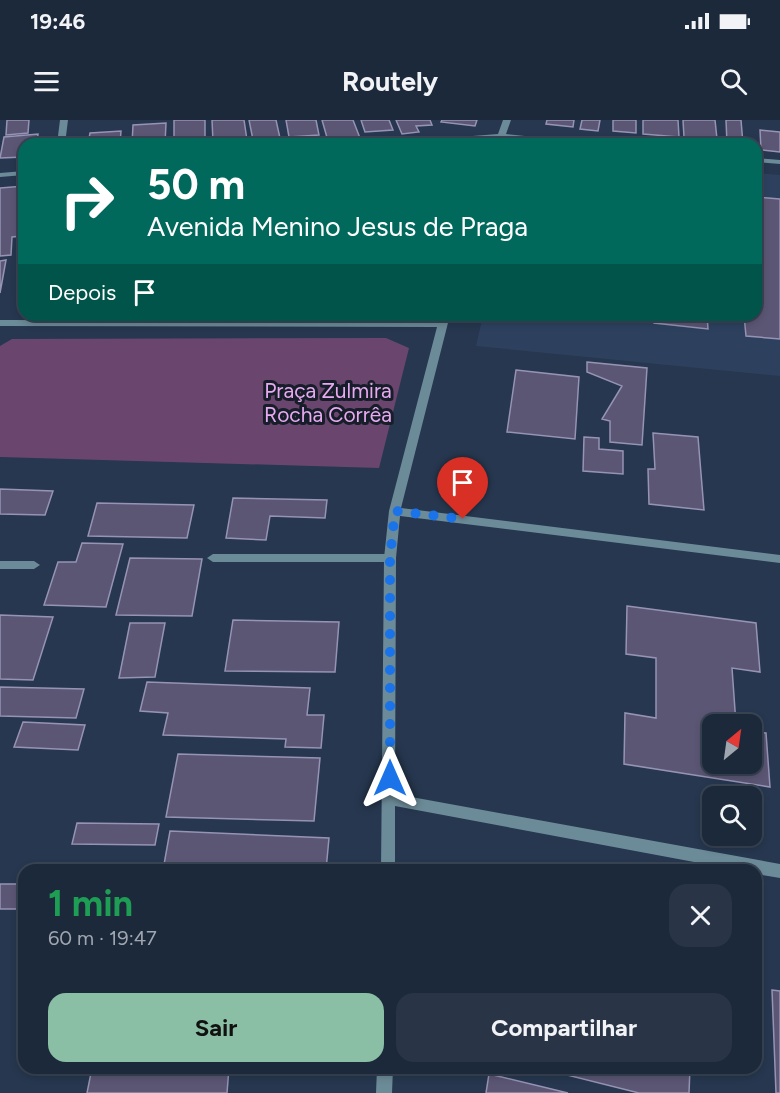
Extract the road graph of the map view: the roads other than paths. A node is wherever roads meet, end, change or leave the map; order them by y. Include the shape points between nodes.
1 (64, 120) edge
2 (507, 120) edge
3 (62, 138) edge
4 (501, 138) edge
5 (762, 160) edge
6 (780, 162) edge
7 (18, 174) edge
8 (0, 175) edge
9 (18, 321) edge
10 (443, 321) edge
11 (0, 323) edge
12 (395, 511) junction
13 (213, 558) dead end
14 (390, 558) junction
15 (780, 559) edge
16 (34, 564) dead end
17 (0, 565) edge
18 (390, 799) junction
19 (388, 864) edge
20 (742, 864) edge
21 (762, 868) edge
22 (780, 871) edge
23 (385, 1074) edge
24 (384, 1093) edge

1 - 3 street
2 - 4 street
5 - 6 street
7 - 8 street
9 - 11 street
10 - 12 street
12 - 14 street
12 - 15 street
13 - 14 street
14 - 18 street
16 - 17 street
18 - 19 street
18 - 20 street
21 - 22 street
23 - 24 street

